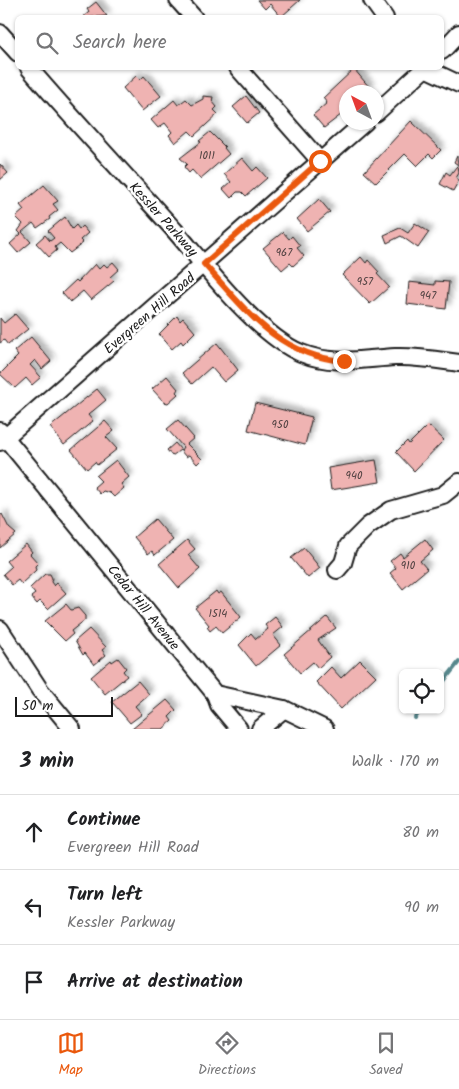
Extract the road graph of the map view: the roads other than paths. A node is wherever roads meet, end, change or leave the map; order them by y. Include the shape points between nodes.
1 (178, 0) edge
2 (372, 0) edge
3 (191, 15) edge
4 (383, 15) edge
5 (0, 33) edge
6 (459, 33) edge
7 (444, 49) edge
8 (15, 50) edge
9 (32, 70) edge
10 (240, 70) edge
11 (423, 70) edge
12 (429, 70) edge
13 (459, 84) edge
14 (384, 106) edge
15 (356, 130) edge
16 (320, 161) junction
17 (204, 264) junction
18 (459, 363) edge
19 (2, 437) edge
20 (459, 482) edge
21 (338, 570) dead end
22 (0, 629) edge
23 (215, 694) junction
24 (284, 709) junction
25 (72, 729) edge
26 (239, 729) edge
27 (260, 729) edge
28 (325, 729) edge

1 - 3 street
2 - 4 street
5 - 8 street
6 - 7 street
9 - 17 street, Kessler Parkway
10 - 16 street
11 - 14 street
12 - 13 street
15 - 16 street, Evergreen Hill Road
16 - 17 street, Evergreen Hill Road
17 - 18 street, Kessler Parkway via 254,318 301,353 357,362 395,357
17 - 19 street, Evergreen Hill Road
19 - 23 street, Cedar Hill Avenue
20 - 21 street via 443,496 391,510 368,526 348,546
22 - 25 street via 40,690
23 - 24 street
23 - 26 street, Cedar Hill Avenue via 219,705
24 - 27 street
24 - 28 street

